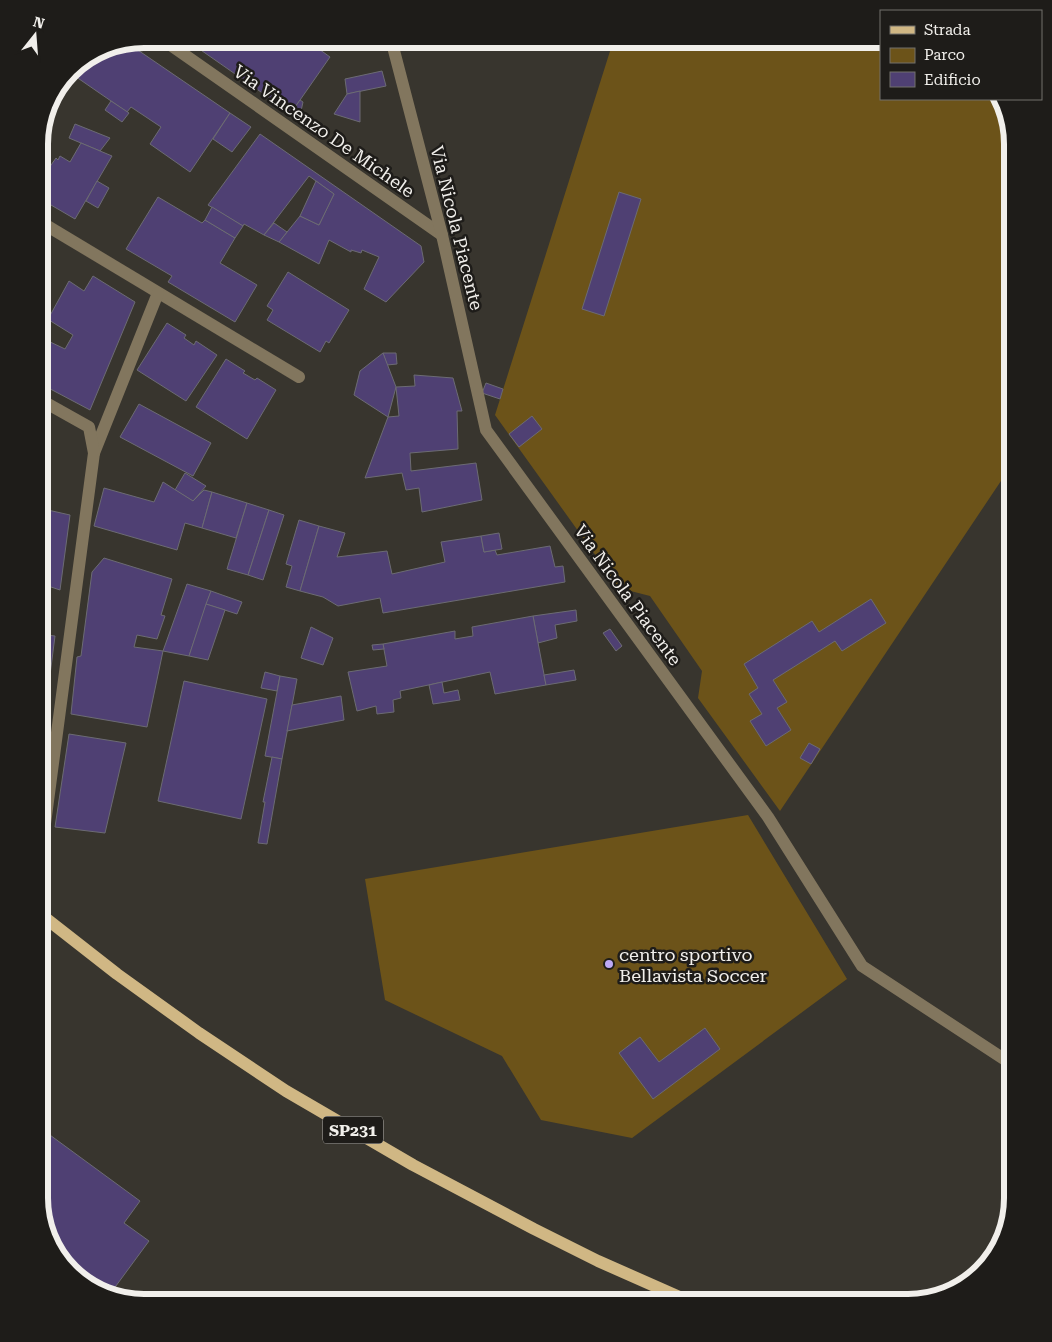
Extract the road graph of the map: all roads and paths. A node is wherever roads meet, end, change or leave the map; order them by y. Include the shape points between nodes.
1 (175, 48) edge
2 (394, 48) edge
3 (48, 226) edge
4 (442, 235) junction
5 (158, 293) junction
6 (298, 377) dead end
7 (48, 404) edge
8 (94, 453) junction
9 (48, 801) edge
10 (48, 920) edge
11 (1004, 1059) edge
12 (673, 1294) edge

1 - 4 street, Via Vincenzo De Michele
2 - 4 street, Via Nicola Piacente
3 - 5 street
4 - 11 street, Via Nicola Piacente via 486,430 768,817 862,966
5 - 6 street
5 - 8 street
7 - 8 street via 89,427
8 - 9 street
10 - 12 main road, SP231 via 199,1034 286,1092 534,1229

